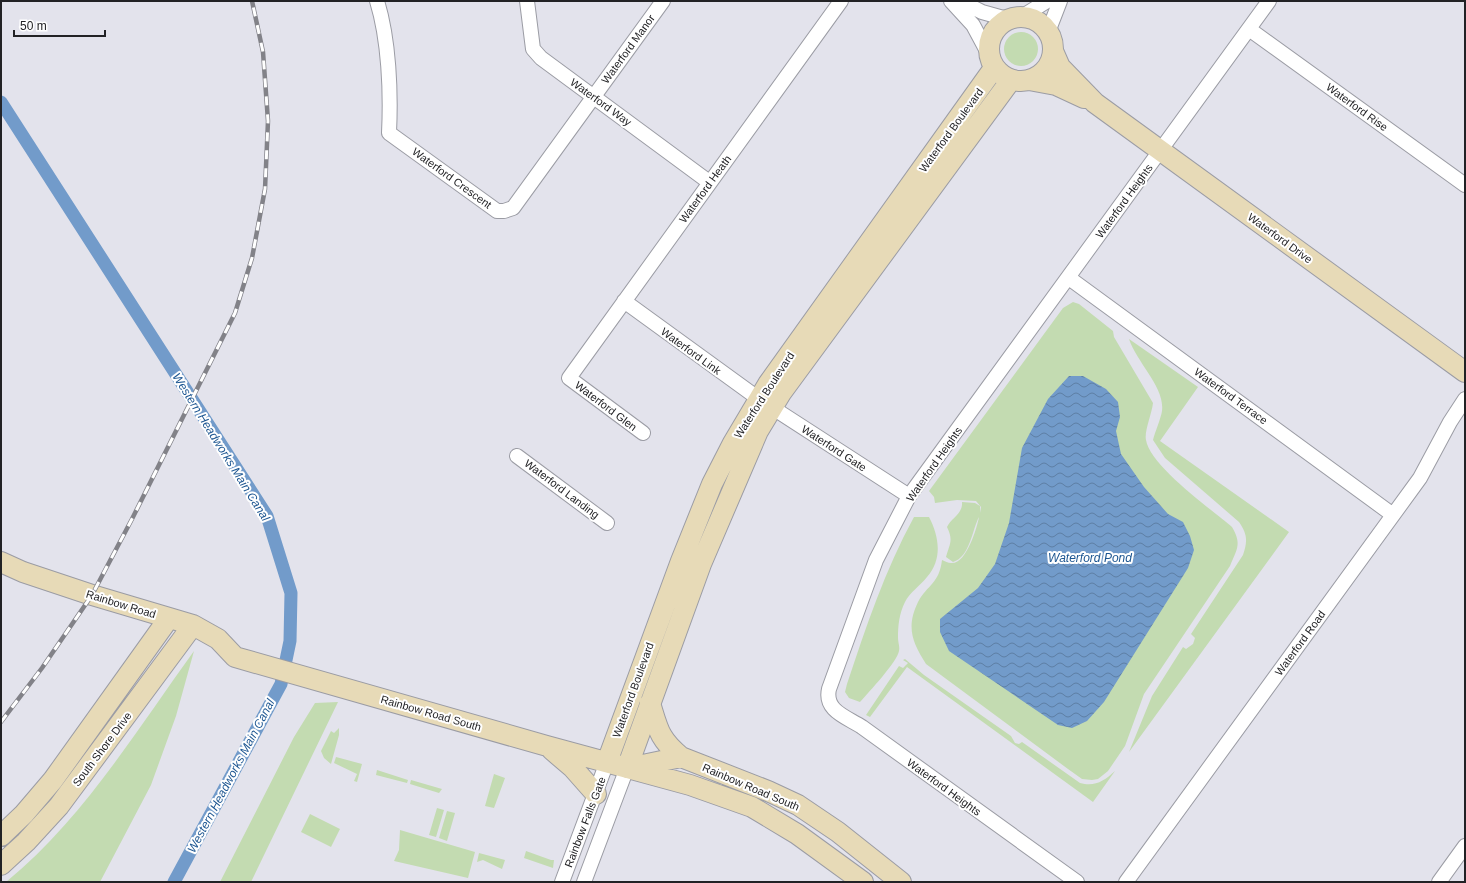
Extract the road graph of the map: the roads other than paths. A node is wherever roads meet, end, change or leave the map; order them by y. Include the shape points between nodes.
1 (377, 1) edge
2 (527, 1) edge
3 (663, 1) edge
4 (841, 1) edge
5 (951, 1) edge
6 (960, 1) edge
7 (1047, 1) edge
8 (1060, 1) edge
9 (1270, 1) edge
10 (1015, 18) junction
11 (1250, 29) junction
12 (1048, 32) junction
13 (1053, 51) junction
14 (991, 61) junction
15 (1020, 80) junction
16 (593, 97) junction
17 (1095, 104) junction
18 (1160, 152) junction
19 (709, 182) junction
20 (1465, 185) edge
21 (1069, 278) junction
22 (624, 302) junction
23 (1465, 372) edge
24 (569, 378) joint
25 (1465, 399) edge
26 (765, 404) junction
27 (643, 433) dead end
28 (517, 456) dead end
29 (909, 496) junction
30 (1393, 515) junction
31 (607, 523) dead end
32 (1, 562) edge
33 (169, 618) junction
34 (193, 625) junction
35 (235, 657) joint
36 (650, 703) junction
37 (547, 746) junction
38 (681, 757) junction
39 (607, 762) junction
40 (628, 768) junction
41 (596, 794) junction
42 (1, 836) edge
43 (1465, 846) edge
44 (1, 865) edge
45 (562, 882) edge
46 (584, 882) edge
47 (863, 882) edge
48 (901, 882) edge
49 (1077, 882) edge
50 (1126, 882) edge
51 (1439, 882) edge

1 - 16 street, Waterford Crescent via 382,18 390,94 389,133 497,211 513,208
2 - 16 street, Waterford Way via 533,49 541,58
3 - 16 street, Waterford Manor
4 - 19 street, Waterford Heath
5 - 14 street via 973,25
6 - 10 street via 982,12
7 - 10 street
8 - 12 street
9 - 11 street, Waterford Heights
10 - 12 street via 1037,22
10 - 14 street via 998,25 992,33 988,43
11 - 18 street, Waterford Heights
11 - 20 street, Waterford Rise
12 - 13 street
13 - 15 street via 1047,68 1040,75
13 - 17 street, Waterford Drive via 1060,67
14 - 15 street via 1001,75
14 - 26 street, Waterford Boulevard
15 - 17 street, Waterford Drive via 1056,85
15 - 26 street, Waterford Boulevard
16 - 19 street, Waterford Way
17 - 18 street, Waterford Drive
18 - 21 street, Waterford Heights
18 - 23 street, Waterford Drive
19 - 22 street, Waterford Heath
21 - 29 street, Waterford Heights
21 - 30 street, Waterford Terrace
22 - 24 street, Waterford Heath
22 - 26 street, Waterford Link
24 - 27 street, Waterford Glen
25 - 30 street, Waterford Road via 1420,478
26 - 29 street, Waterford Gate
26 - 36 street, Waterford Boulevard via 758,431 700,564
26 - 39 street, Waterford Boulevard via 712,484
28 - 31 street, Waterford Landing
29 - 49 street, Waterford Heights via 876,560 829,689 828,701 834,710 862,727
30 - 50 street, Waterford Road
32 - 33 street, Rainbow Road via 85,593
33 - 34 street, Rainbow Road
33 - 42 street, South Shore Drive via 53,780
34 - 35 street, Rainbow Road via 218,639
34 - 44 street, South Shore Drive via 59,806
35 - 37 street, Rainbow Road South
36 - 38 street via 657,727 667,745
36 - 40 street, Waterford Boulevard
37 - 39 street, Rainbow Road South
37 - 41 street via 573,768
38 - 40 street, Rainbow Road South
38 - 48 street, Rainbow Road South via 798,805 838,832
39 - 40 street, Rainbow Road South
39 - 41 street, Rainbow Falls Gate
40 - 46 street, Rainbow Falls Gate
40 - 47 street, Rainbow Road South via 690,784 752,807 797,834
41 - 45 street, Rainbow Falls Gate
43 - 51 street

